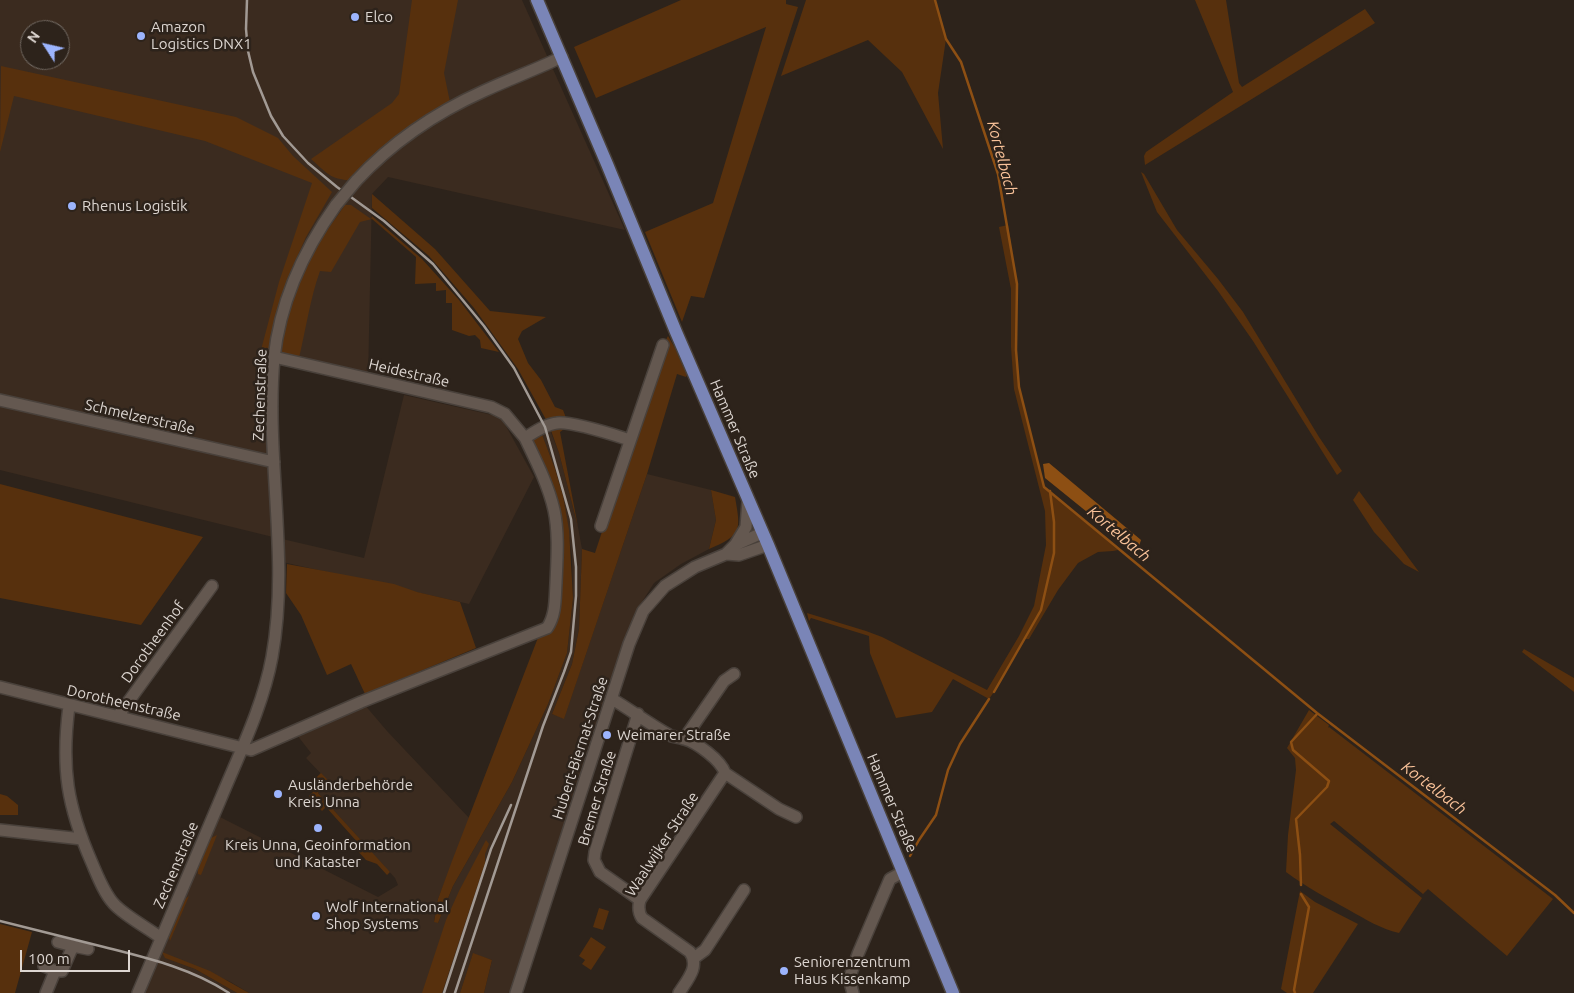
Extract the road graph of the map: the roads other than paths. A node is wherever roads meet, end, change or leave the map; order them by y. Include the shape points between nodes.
1 (537, 0) edge
2 (562, 57) junction
3 (663, 345) dead end
4 (274, 357) junction
5 (0, 400) edge
6 (525, 438) junction
7 (630, 440) junction
8 (274, 462) junction
9 (748, 501) junction
10 (602, 526) dead end
11 (765, 539) junction
12 (736, 545) junction
13 (726, 554) junction
14 (212, 586) dead end
15 (734, 674) dead end
16 (0, 688) edge
17 (612, 699) junction
18 (70, 706) junction
19 (638, 714) junction
20 (118, 716) junction
21 (684, 739) junction
22 (242, 749) junction
23 (725, 773) junction
24 (796, 817) dead end
25 (0, 830) edge
26 (82, 839) junction
27 (903, 872) junction
28 (744, 890) dead end
29 (640, 900) junction
30 (161, 938) junction
31 (58, 942) dead end
32 (73, 946) junction
33 (88, 949) dead end
34 (694, 958) junction
35 (44, 966) dead end
36 (55, 971) junction
37 (46, 993) edge
38 (138, 993) edge
39 (516, 993) edge
40 (679, 993) edge
41 (853, 993) edge
42 (953, 993) edge

1 - 2 main road, Hammer Straße
2 - 4 street, Zechenstraße, bridge via 484,90 427,120 380,157 356,181 313,240 297,271
2 - 9 main road, Hammer Straße
3 - 7 street
4 - 6 street, Heidestraße via 491,407 505,414
4 - 8 street, Zechenstraße
5 - 8 street, Schmelzerstraße
6 - 7 street via 556,423 568,423
6 - 22 street via 554,510 558,553 553,619 547,628 251,750
7 - 10 street
8 - 22 street, Zechenstraße via 279,584 276,634 263,694
9 - 11 main road, Hammer Straße
9 - 12 street via 746,527
11 - 12 street, Hubert-Biernat-Straße
11 - 13 street, Hubert-Biernat-Straße via 739,554
11 - 27 main road, Hammer Straße
12 - 13 street, Hubert-Biernat-Straße
13 - 17 street, Hubert-Biernat-Straße via 678,577 665,586 643,611
14 - 20 street, Dorotheenhof
15 - 21 street via 724,681
16 - 18 street, Dorotheenstraße
17 - 19 street
17 - 39 street, Hubert-Biernat-Straße
18 - 20 street, Dorotheenstraße
18 - 26 street via 65,738 68,794
19 - 21 street via 670,736
19 - 29 street, Bremer Straße via 594,860 600,872
20 - 22 street, Dorotheenstraße
21 - 23 street via 713,757
22 - 30 street, Zechenstraße
23 - 24 street
23 - 29 street, Waalwijker Straße
25 - 26 street
26 - 30 street via 114,904
27 - 41 street, Hammer Straße via 890,880 858,954 849,979
27 - 42 main road, Hammer Straße
28 - 34 street via 705,950
29 - 34 street, Waalwijker Straße via 638,909 642,918
30 - 38 street, Zechenstraße
31 - 32 street
32 - 33 street
32 - 36 street via 62,971
34 - 40 street via 693,972
35 - 36 street
36 - 37 street

